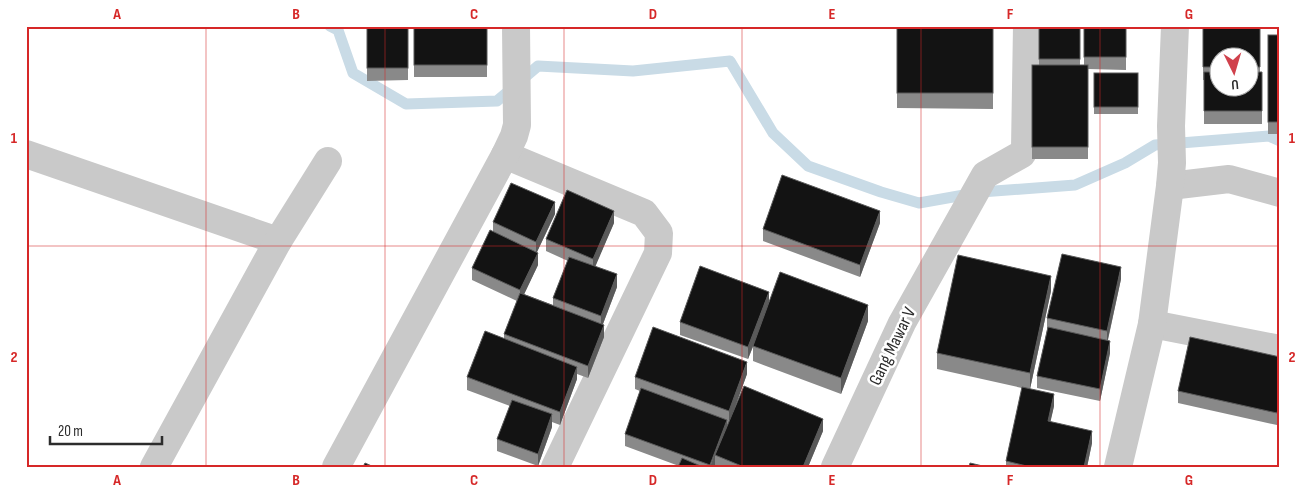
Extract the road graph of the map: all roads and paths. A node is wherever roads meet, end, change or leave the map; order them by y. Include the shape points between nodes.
1 (516, 26) edge
2 (1028, 26) edge
3 (1175, 26) edge
4 (26, 154) edge
5 (505, 155) junction
6 (328, 161) dead end
7 (1171, 174) junction
8 (1280, 193) edge
9 (278, 241) junction
10 (1152, 324) junction
11 (1280, 349) edge
12 (154, 467) edge
13 (336, 467) edge
14 (555, 467) edge
15 (835, 467) edge
16 (1118, 467) edge

1 - 5 street via 517,125
2 - 15 street, Gang Mawar V via 1025,148 1022,154 985,175 902,322
3 - 7 street
4 - 9 street
5 - 13 street
5 - 14 street via 644,213 659,233 658,253
6 - 9 street
7 - 8 street via 1229,178
7 - 10 street
9 - 12 street
10 - 11 street
10 - 16 street

